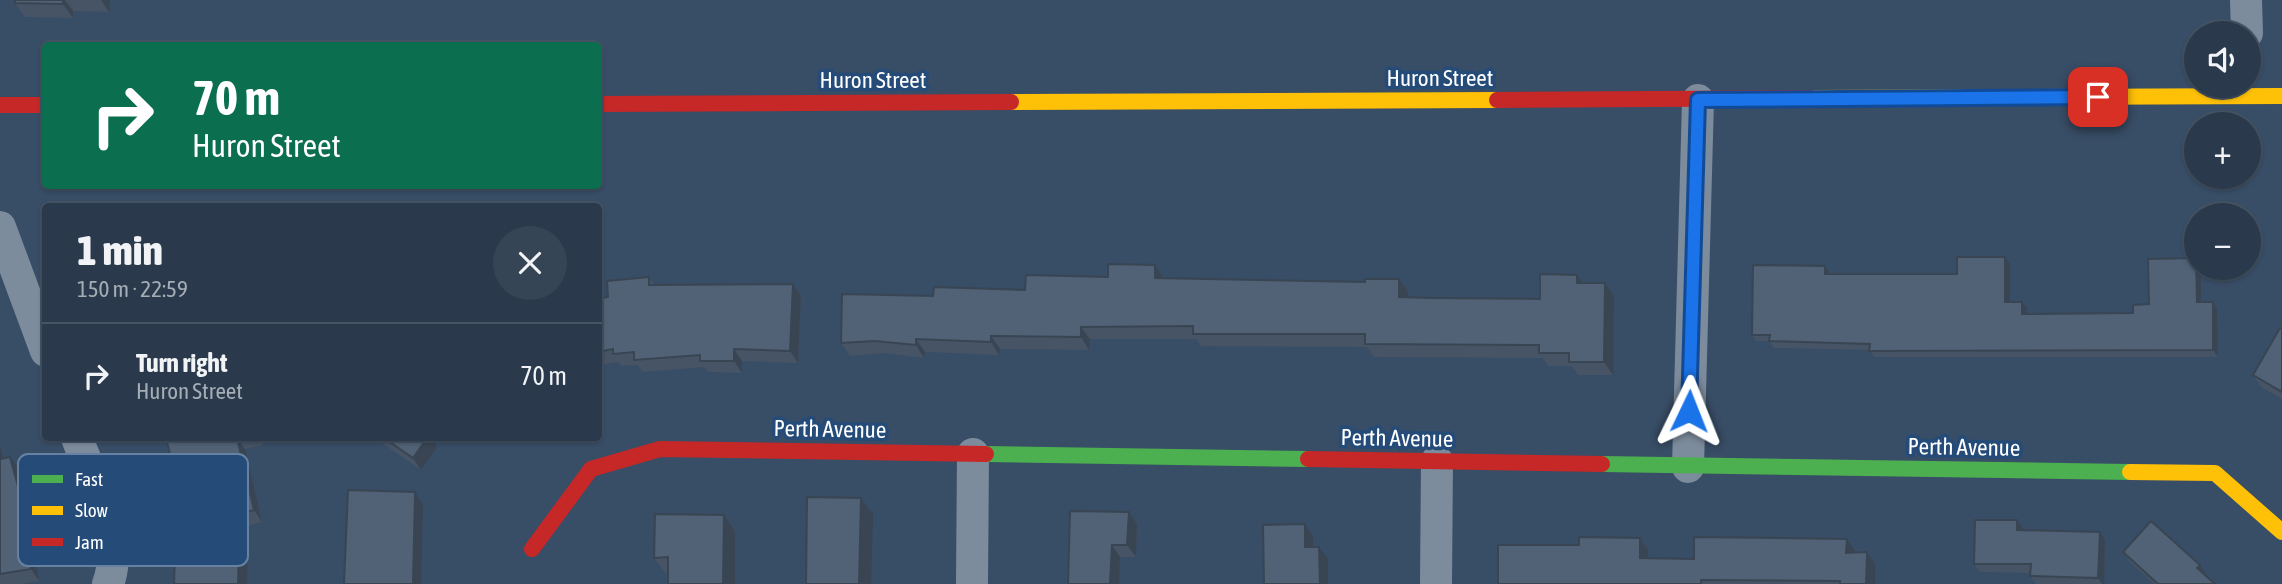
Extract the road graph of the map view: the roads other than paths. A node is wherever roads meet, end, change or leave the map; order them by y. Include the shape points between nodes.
1 (2246, 0) edge
2 (2247, 21) edge
3 (2184, 92) edge
4 (2261, 93) edge
5 (2282, 96) edge
6 (1698, 100) junction
7 (602, 104) edge
8 (0, 105) edge
9 (42, 105) edge
10 (0, 227) edge
11 (42, 340) edge
12 (973, 454) junction
13 (1437, 461) junction
14 (1688, 467) junction
15 (2282, 532) edge
16 (532, 550) dead end
17 (113, 566) edge
18 (108, 584) edge
19 (972, 584) edge
20 (1436, 584) edge

1 - 2 street
3 - 6 street, Huron Street
4 - 5 street, Huron Street
6 - 7 street, Huron Street
6 - 14 street
8 - 9 street
10 - 11 street
12 - 13 street, Perth Avenue
12 - 16 street, Perth Avenue via 660,449 591,469
12 - 19 street
13 - 14 street, Perth Avenue
13 - 20 street
14 - 15 street, Perth Avenue via 2215,473
17 - 18 street

